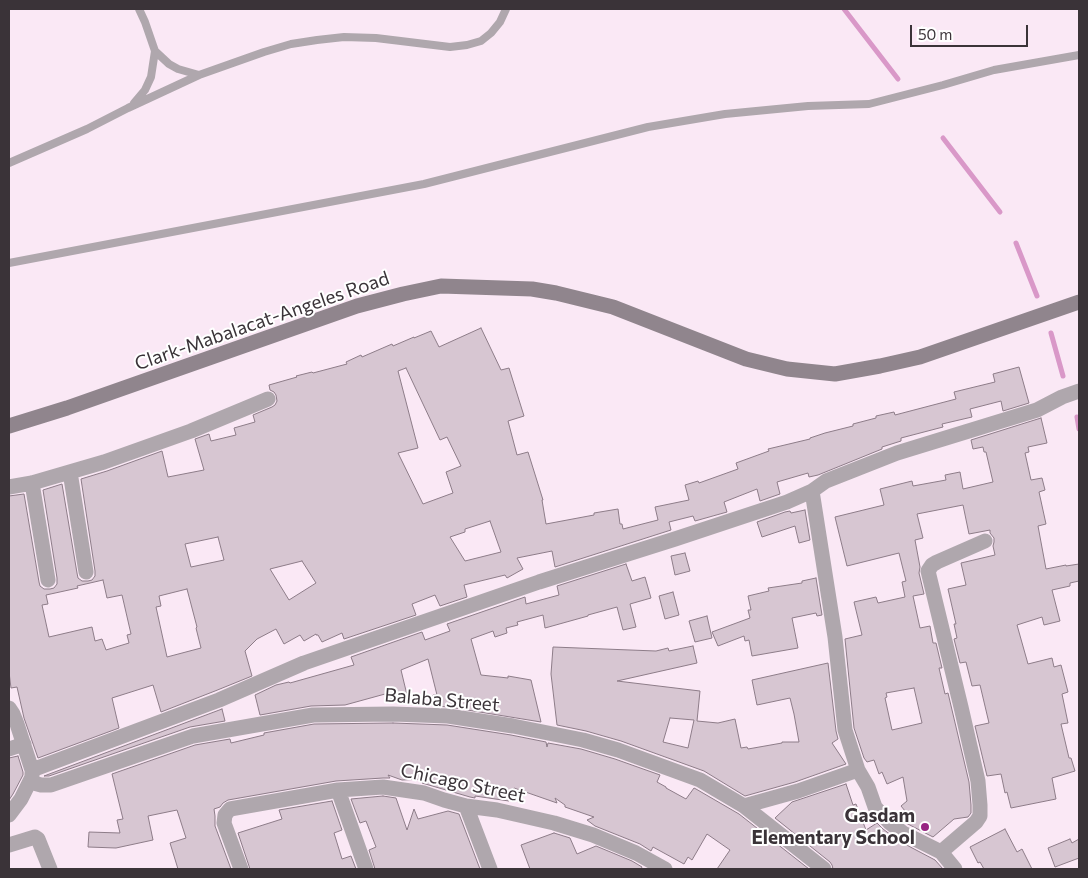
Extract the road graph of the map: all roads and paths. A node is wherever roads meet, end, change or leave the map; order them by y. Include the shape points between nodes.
1 (139, 9) edge
2 (506, 9) edge
3 (155, 51) junction
4 (1079, 55) edge
5 (199, 75) junction
6 (128, 108) junction
7 (9, 163) edge
8 (9, 263) edge
9 (1079, 302) edge
10 (1079, 391) edge
11 (268, 399) dead end
12 (9, 426) edge
13 (70, 472) junction
14 (32, 483) junction
15 (9, 488) edge
16 (812, 490) junction
17 (985, 541) dead end
18 (86, 572) dead end
19 (48, 580) dead end
20 (9, 708) edge
21 (24, 744) junction
22 (9, 749) edge
23 (858, 770) junction
24 (31, 776) junction
25 (338, 790) junction
26 (466, 806) junction
27 (744, 806) junction
28 (9, 815) edge
29 (9, 845) edge
30 (941, 852) junction
31 (50, 869) edge
32 (241, 869) edge
33 (366, 869) edge
34 (490, 869) edge
35 (665, 869) edge
36 (824, 869) edge
37 (955, 869) edge

1 - 3 lane
2 - 5 lane via 491,33 467,45 450,47 376,38 317,40 282,47
3 - 5 lane via 178,69
3 - 6 lane via 145,90
4 - 8 lane via 994,70 869,104 725,114 648,127 424,184
5 - 6 lane
6 - 7 lane
9 - 12 main road, Clark-Mabalacat-Angeles Road via 920,357 835,374 746,359 613,307 556,294 532,289 441,286 357,306
10 - 16 street via 1029,413 896,453 826,481
11 - 13 street via 191,431
13 - 14 street
13 - 18 street
14 - 15 street
14 - 19 street
16 - 23 street via 846,730
16 - 24 street via 787,502 539,582 304,663
17 - 30 street via 937,562 928,571 978,780 980,805 980,816 976,822
20 - 21 street
21 - 22 street
21 - 24 street
23 - 27 street
23 - 30 street via 875,807 889,822 903,833
24 - 27 street, Balaba Street via 41,785 51,785 193,736 313,715 448,716 514,726 618,750 700,780
24 - 28 street via 21,799
25 - 26 street, Chicago Street via 383,787 424,793
25 - 32 street, Chicago Street via 230,810 224,823
25 - 33 street
26 - 34 street
26 - 35 street, Chicago Street via 497,810 594,835
27 - 36 street, Balaba Street
29 - 31 street via 35,837
30 - 37 street

